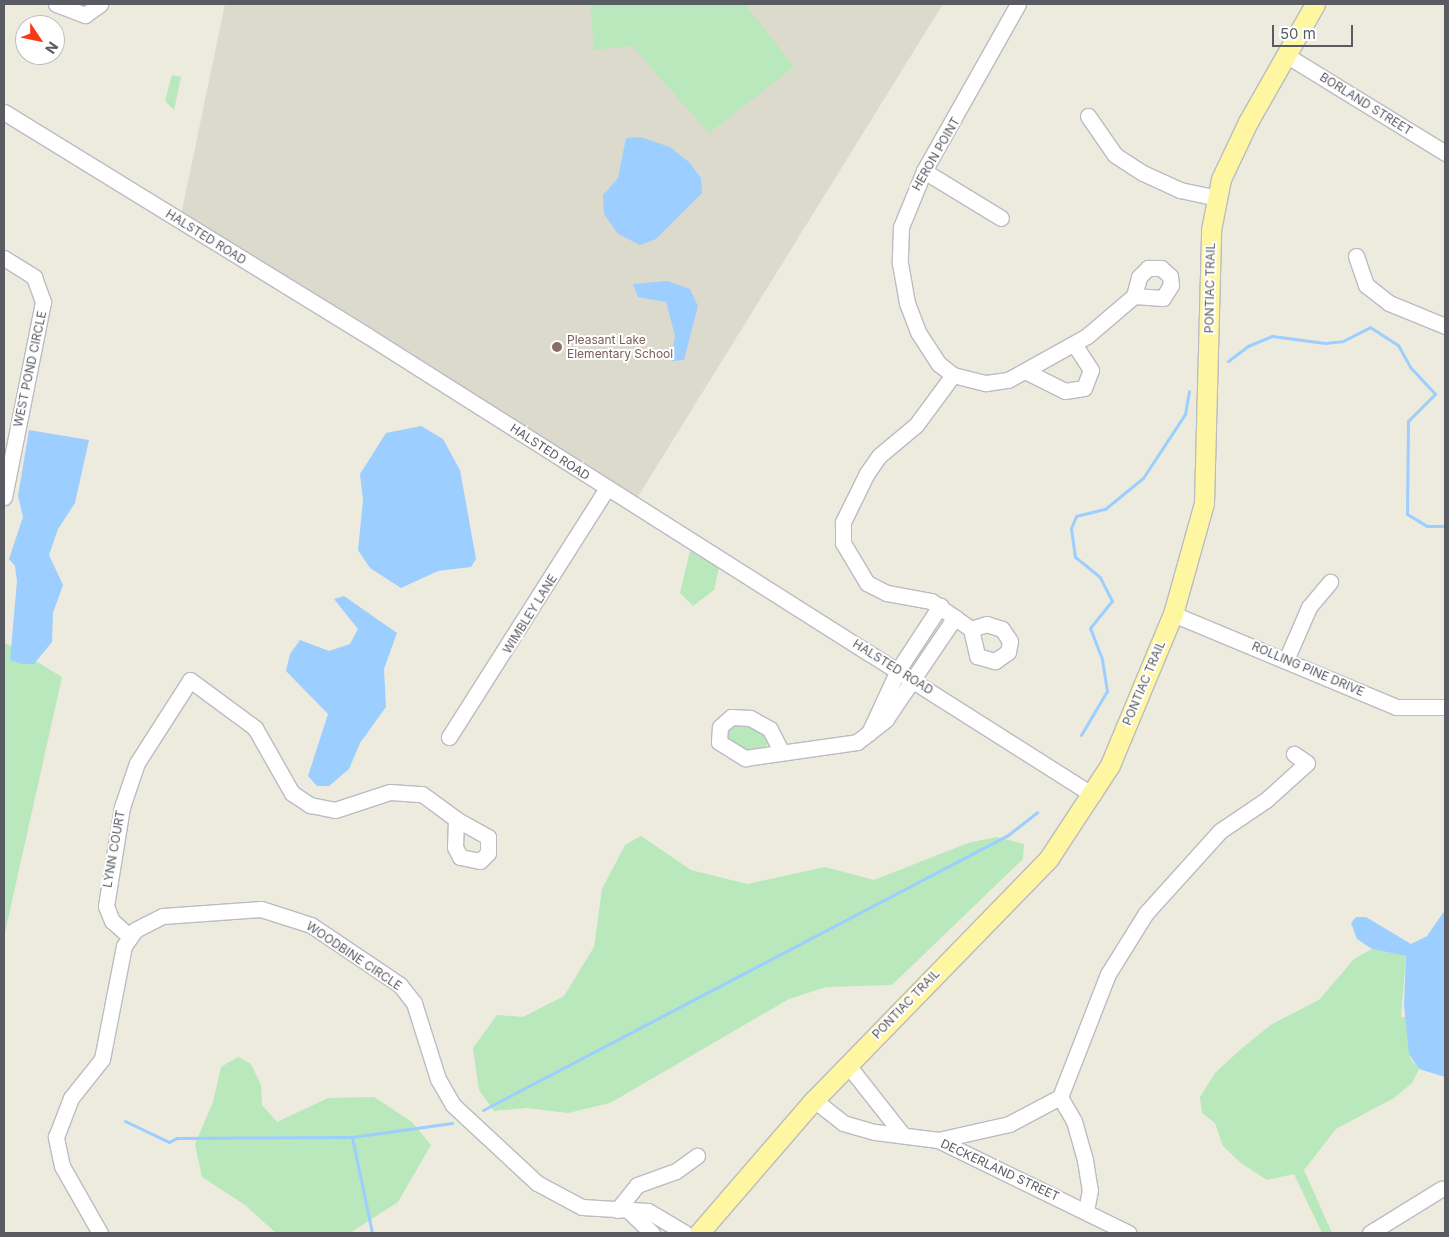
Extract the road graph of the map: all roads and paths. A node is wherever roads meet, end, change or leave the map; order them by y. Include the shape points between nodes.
1 (56, 4) edge
2 (100, 4) edge
3 (1018, 4) edge
4 (1315, 4) edge
5 (1286, 55) junction
6 (4, 112) edge
7 (1088, 116) dead end
8 (1445, 153) edge
9 (924, 171) junction
10 (1217, 198) junction
11 (1001, 218) dead end
12 (1356, 256) dead end
13 (4, 258) edge
14 (1134, 296) dead end
15 (1445, 326) edge
16 (1074, 344) junction
17 (1027, 372) junction
18 (953, 375) junction
19 (607, 488) junction
20 (4, 497) edge
21 (1330, 582) dead end
22 (940, 606) junction
23 (1173, 614) junction
24 (955, 617) junction
25 (971, 629) dead end
26 (1286, 660) junction
27 (898, 670) junction
28 (913, 679) junction
29 (1445, 707) edge
30 (869, 733) junction
31 (449, 737) dead end
32 (781, 751) dead end
33 (1294, 754) dead end
34 (1094, 796) junction
35 (456, 820) dead end
36 (130, 937) junction
37 (847, 1064) junction
38 (1060, 1097) junction
39 (814, 1100) junction
40 (902, 1134) junction
41 (938, 1140) junction
42 (697, 1156) dead end
43 (1441, 1189) dead end
44 (1086, 1210) junction
45 (623, 1211) junction
46 (100, 1233) edge
47 (652, 1233) edge
48 (685, 1233) edge
49 (699, 1233) edge
50 (1129, 1233) edge
51 (1370, 1233) edge

1 - 2 street via 85,15
3 - 9 street, HERON POINT
4 - 5 main road, PONTIAC TRAIL
5 - 8 street, BORLAND STREET
5 - 10 main road, PONTIAC TRAIL via 1230,155
6 - 19 street, HALSTED ROAD
7 - 10 street via 1115,154 1143,173 1180,190
9 - 11 street
9 - 18 street, HERON POINT via 901,227 900,263 918,332 939,364
10 - 23 main road, PONTIAC TRAIL via 1210,262 1204,502
12 - 15 street via 1366,285 1389,303
13 - 20 street, WEST POND CIRCLE via 34,277 43,302
14 - 16 street, HERON POINT
16 - 17 street, HERON POINT
16 - 17 street via 1091,370 1084,388 1065,391
17 - 18 street, HERON POINT via 986,383
18 - 22 street via 916,425 879,456 843,522 843,543 867,583 887,593 922,598
19 - 27 street, HALSTED ROAD
19 - 31 street, WIMBLEY LANE
21 - 26 street via 1309,607
22 - 24 street
22 - 27 street
23 - 26 street, ROLLING PINE DRIVE
23 - 34 main road, PONTIAC TRAIL
24 - 25 street
24 - 28 street
26 - 29 street, ROLLING PINE DRIVE via 1396,707
27 - 28 street, HALSTED ROAD
27 - 30 street
28 - 30 street via 886,719
28 - 34 street, HALSTED ROAD
30 - 32 street via 850,744
33 - 38 street via 1307,763 1220,831 1146,913 1108,974
34 - 37 main road, PONTIAC TRAIL via 1049,858
35 - 36 street, LYNN COURT via 422,794 403,790 334,810 310,805 292,793 254,728 190,680 137,763 122,807 106,906 112,921
36 - 45 street, WOODBINE CIRCLE via 164,916 261,909 311,925 400,985 414,1003 438,1078 471,1126 562,1200
36 - 46 street via 120,962 102,1059 71,1098 56,1137 62,1166
37 - 39 main road, PONTIAC TRAIL
37 - 40 street
38 - 41 street via 1009,1124
38 - 44 street via 1074,1121 1085,1160 1090,1190
39 - 40 street, DECKERLAND STREET via 844,1122 875,1132
39 - 49 main road, PONTIAC TRAIL
40 - 41 street, DECKERLAND STREET
41 - 44 street, DECKERLAND STREET
42 - 45 street via 676,1171 637,1185
43 - 51 street
44 - 50 street, DECKERLAND STREET
45 - 47 street
45 - 48 street, WOODBINE CIRCLE via 648,1211

